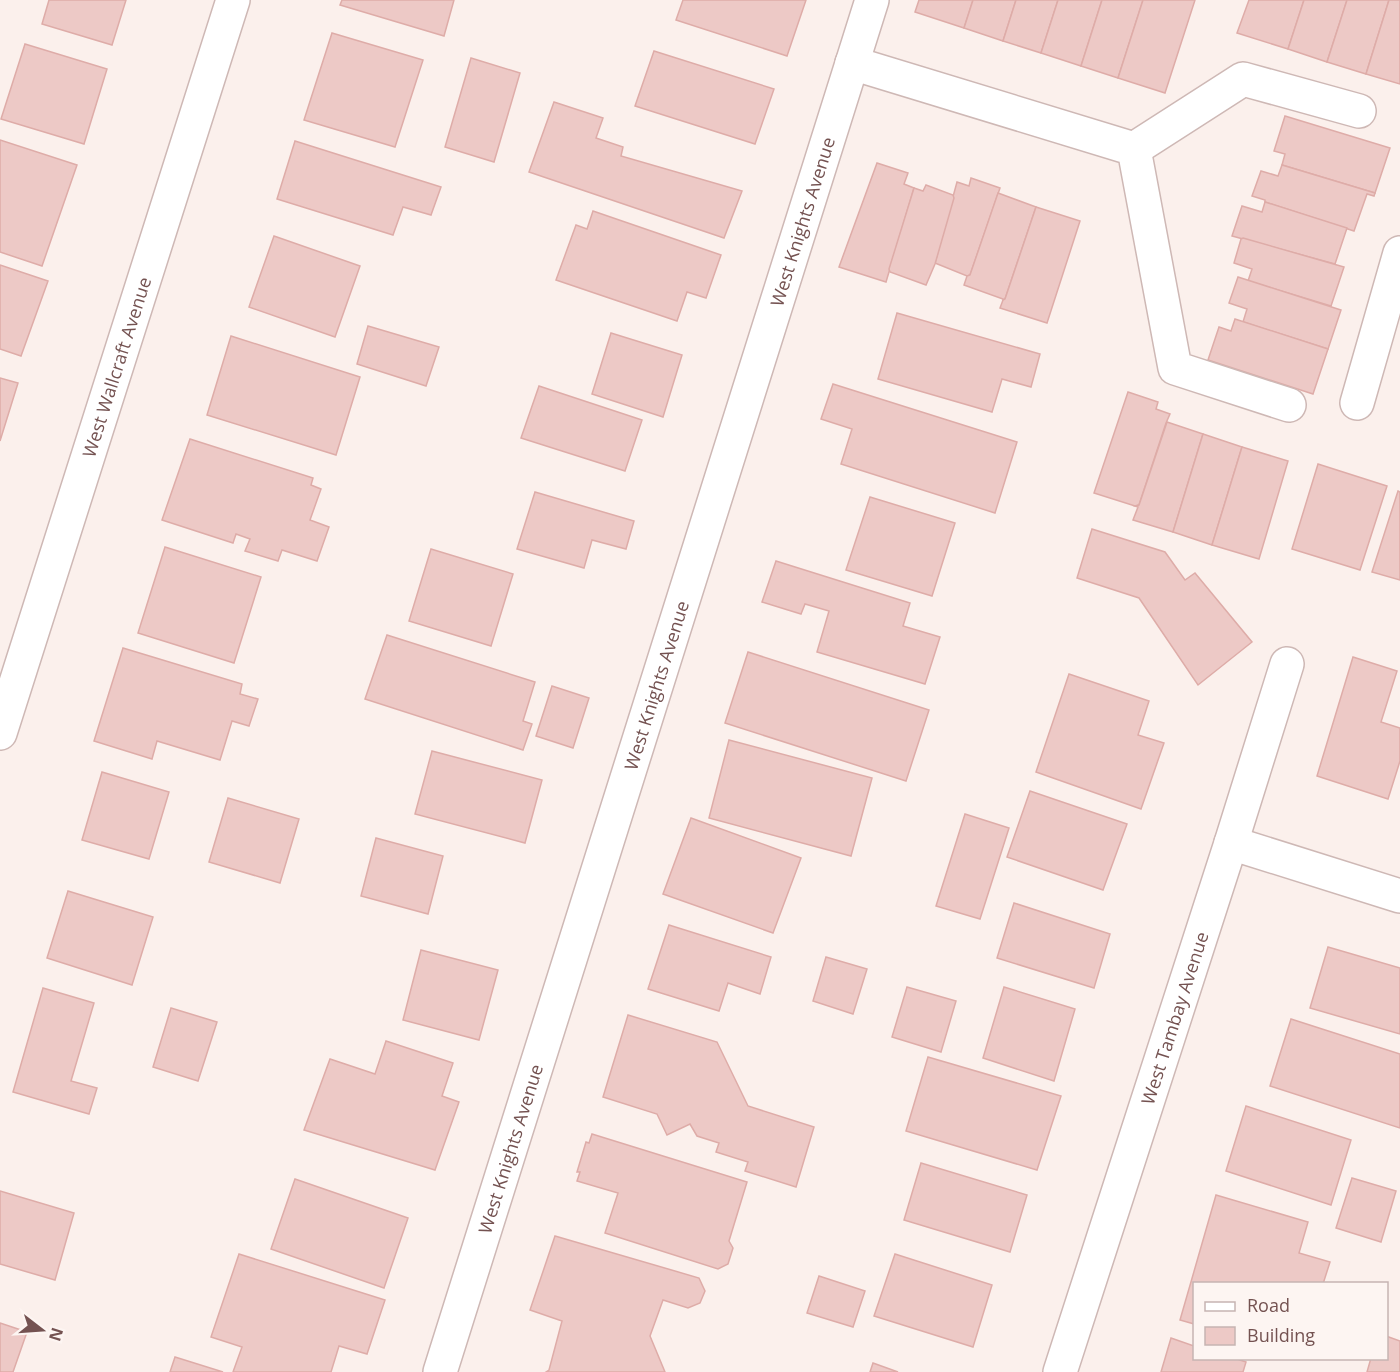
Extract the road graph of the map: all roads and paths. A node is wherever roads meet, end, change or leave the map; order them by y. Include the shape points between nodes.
1 (233, 0) edge
2 (872, 0) edge
3 (852, 63) junction
4 (1359, 111) dead end
5 (1134, 149) junction
6 (1400, 253) edge
7 (1358, 403) dead end
8 (1289, 405) dead end
9 (1287, 664) dead end
10 (0, 733) edge
11 (1231, 843) junction
12 (1400, 896) edge
13 (440, 1372) edge
14 (1060, 1372) edge

1 - 10 street, West Wallcraft Avenue
2 - 3 street, West Knights Avenue
3 - 5 street
3 - 13 street, West Knights Avenue
4 - 5 street via 1243,79
5 - 8 street via 1175,368
6 - 7 street
9 - 11 street, West Tambay Avenue
11 - 12 street
11 - 14 street, West Tambay Avenue

